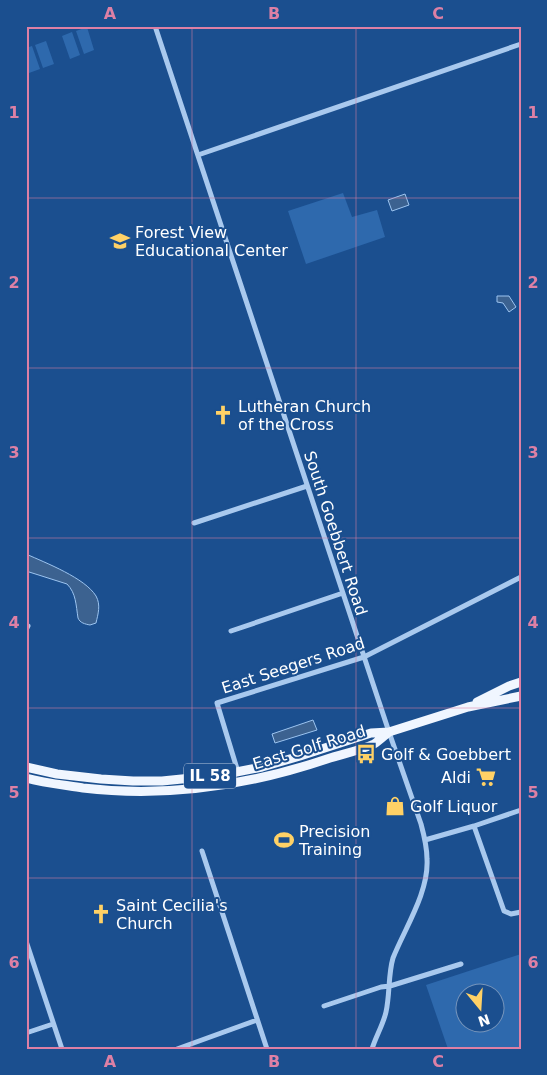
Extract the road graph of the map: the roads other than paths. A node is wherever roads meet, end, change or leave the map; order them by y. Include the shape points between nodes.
1 (155, 26) edge
2 (521, 44) edge
3 (198, 155) junction
4 (307, 486) junction
5 (194, 523) dead end
6 (521, 577) edge
7 (342, 592) junction
8 (231, 631) dead end
9 (364, 657) junction
10 (521, 682) edge
11 (521, 696) edge
12 (468, 707) junction
13 (389, 732) junction
14 (26, 767) edge
15 (238, 772) junction
16 (26, 778) edge
17 (521, 810) edge
18 (474, 826) junction
19 (425, 840) junction
20 (202, 851) dead end
21 (521, 912) edge
22 (26, 941) edge
23 (461, 964) dead end
24 (390, 986) junction
25 (324, 1006) dead end
26 (257, 1020) junction
27 (53, 1024) junction
28 (26, 1033) edge
29 (62, 1049) edge
30 (177, 1049) edge
31 (267, 1049) edge
32 (372, 1049) edge

1 - 3 street, South Goebbert Road
2 - 3 street
3 - 4 street, South Goebbert Road
4 - 5 street
4 - 7 street, South Goebbert Road
6 - 9 street, East Seegers Road
7 - 8 street
7 - 9 street, South Goebbert Road
9 - 13 street, South Goebbert Road
9 - 15 street, East Seegers Road via 217,703
10 - 12 main road, East Golf Road / IL 58
11 - 12 main road, East Golf Road / IL 58
12 - 13 main road, East Golf Road / IL 58
13 - 15 main road, East Golf Road / IL 58 via 371,733
13 - 16 main road, East Golf Road / IL 58 via 375,743 311,765 193,790 125,792
13 - 19 street, South Goebbert Road
14 - 15 main road, East Golf Road / IL 58 via 57,774 162,781
17 - 18 street
18 - 19 street
18 - 21 street via 504,912
19 - 24 street, South Goebbert Road via 426,876 420,898 393,958
20 - 26 street
22 - 27 street
23 - 24 street
24 - 25 street
24 - 32 street, South Goebbert Road via 382,1026
26 - 30 street
26 - 31 street
27 - 28 street
27 - 29 street

